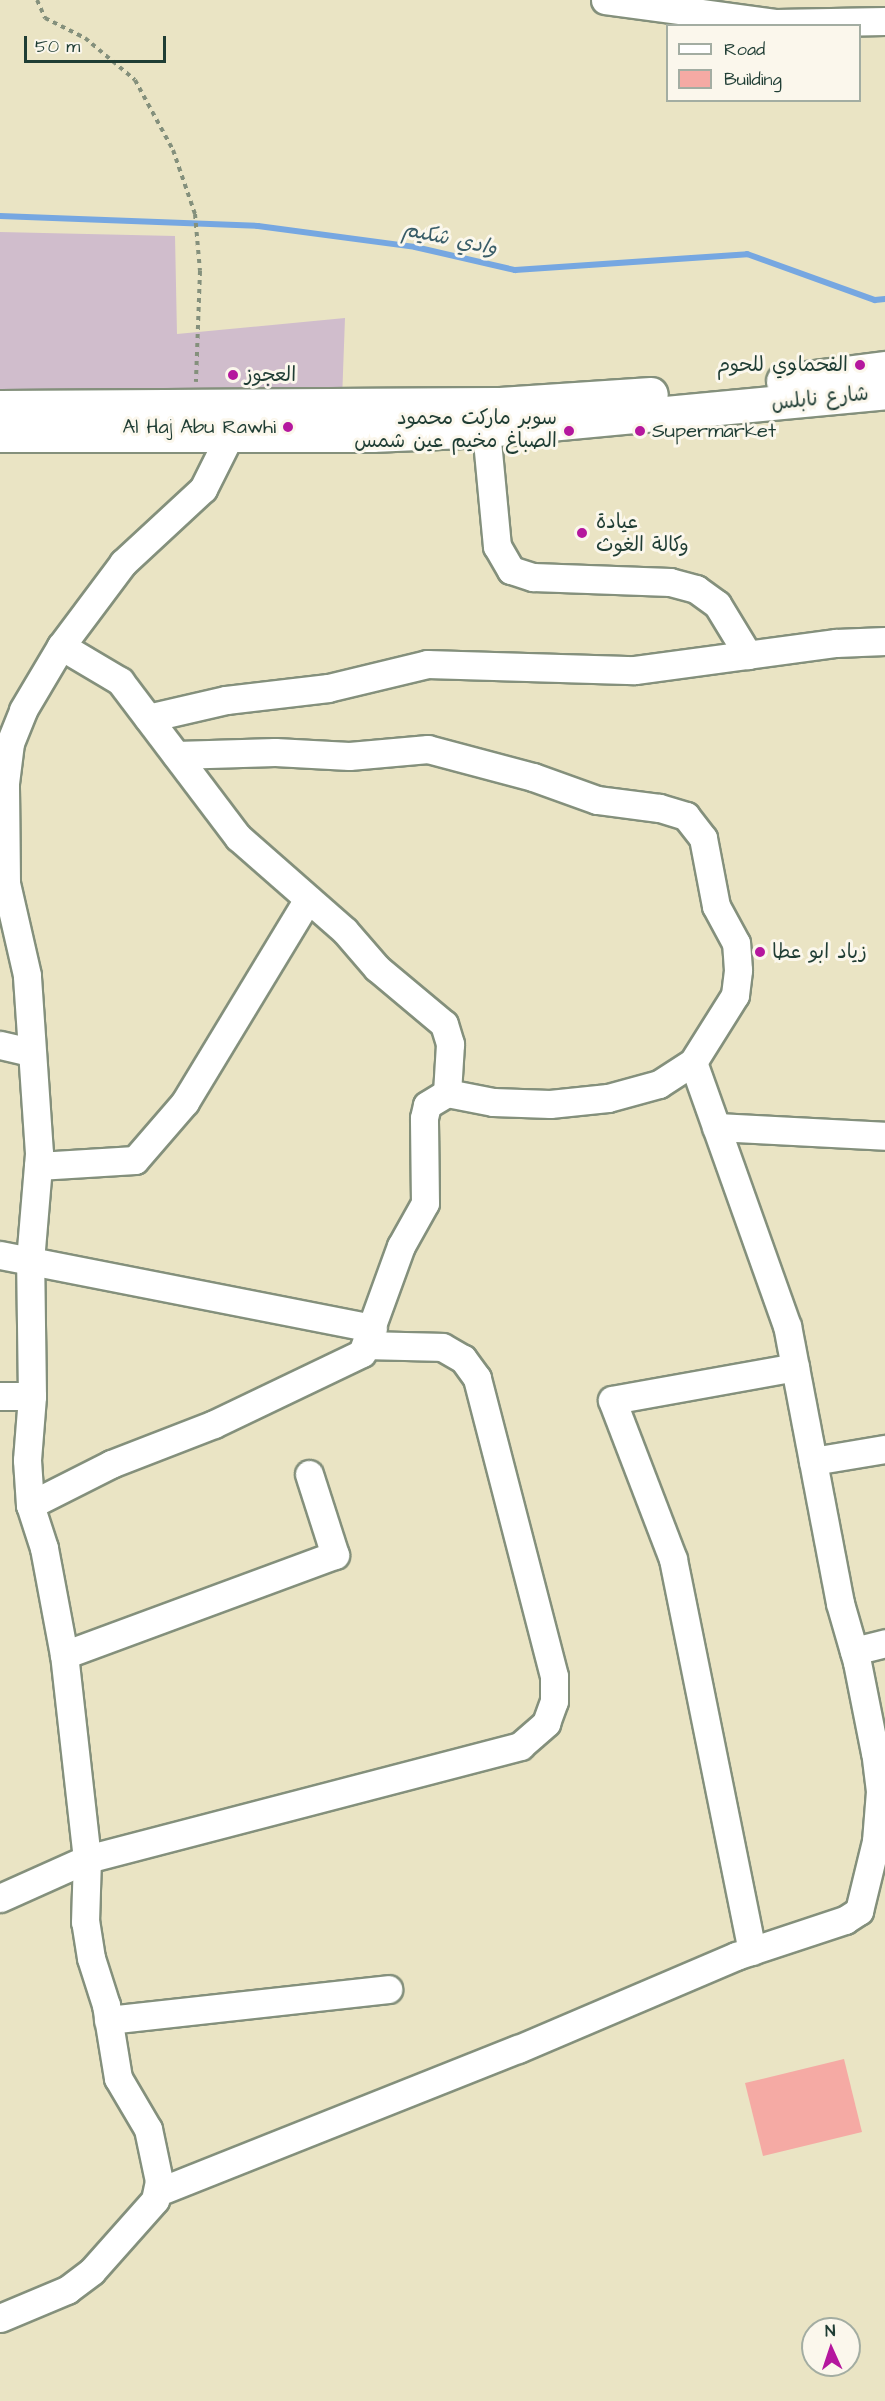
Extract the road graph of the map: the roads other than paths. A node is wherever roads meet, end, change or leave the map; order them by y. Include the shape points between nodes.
1 (605, 0) edge
2 (885, 21) edge
3 (885, 368) edge
4 (885, 392) edge
5 (1, 414) edge
6 (486, 430) junction
7 (229, 437) junction
8 (885, 641) edge
9 (60, 646) junction
10 (748, 655) junction
11 (148, 718) junction
12 (176, 755) junction
13 (308, 899) junction
14 (0, 1045) edge
15 (30, 1052) junction
16 (693, 1062) junction
17 (447, 1093) junction
18 (716, 1126) junction
19 (885, 1136) edge
20 (38, 1167) junction
21 (0, 1255) edge
22 (30, 1261) junction
23 (370, 1336) junction
24 (795, 1368) junction
25 (0, 1396) edge
26 (32, 1396) junction
27 (885, 1449) edge
28 (813, 1461) junction
29 (309, 1474) dead end
30 (30, 1505) junction
31 (885, 1643) edge
32 (854, 1651) junction
33 (64, 1655) junction
34 (87, 1859) junction
35 (0, 1899) edge
36 (752, 1951) junction
37 (388, 1989) dead end
38 (108, 2020) junction
39 (158, 2192) junction
40 (0, 2318) edge

1 - 2 street via 776,23
3 - 5 main road, شارع نابلس via 733,388 500,404 197,406
4 - 6 main road, شارع نابلس
5 - 7 main road, شارع نابلس
6 - 7 main road, شارع نابلس
6 - 10 street via 497,546 512,570 533,577 684,584 717,604
7 - 9 street via 203,489 123,563
8 - 10 street
9 - 11 street via 120,681
9 - 15 street via 23,710 10,743 5,783 6,883 27,975
10 - 11 street via 635,670 427,664 328,688 226,700
11 - 12 street
12 - 13 street via 238,837
12 - 16 street via 274,752 349,756 428,749 533,777 597,800 659,808 686,816 707,849 716,906 736,943 738,970 735,995
13 - 17 street via 345,931 377,968 444,1024 450,1044
13 - 20 street via 185,1101 135,1160
14 - 15 street
15 - 20 street
16 - 17 street via 659,1084 579,1102 521,1104
16 - 18 street
17 - 23 street via 427,1105 424,1203 401,1246
18 - 19 street
18 - 24 street via 774,1287
20 - 22 street
21 - 22 street
22 - 23 street
22 - 26 street
23 - 30 street via 356,1358 214,1424 111,1464
23 - 34 street via 442,1347 463,1359 477,1378 554,1676 554,1701 546,1723 530,1740 510,1749
24 - 28 street
24 - 36 street via 612,1400 673,1559
25 - 26 street
26 - 30 street via 27,1460
27 - 28 street
28 - 32 street via 840,1603
29 - 33 street via 335,1555
30 - 33 street via 44,1548
31 - 32 street
32 - 36 street via 879,1791 876,1842 864,1899 859,1911 845,1920
33 - 34 street
34 - 35 street
34 - 38 street via 85,1922
36 - 39 street
37 - 38 street
38 - 39 street via 117,2078 153,2142
39 - 40 street via 92,2271 67,2290

